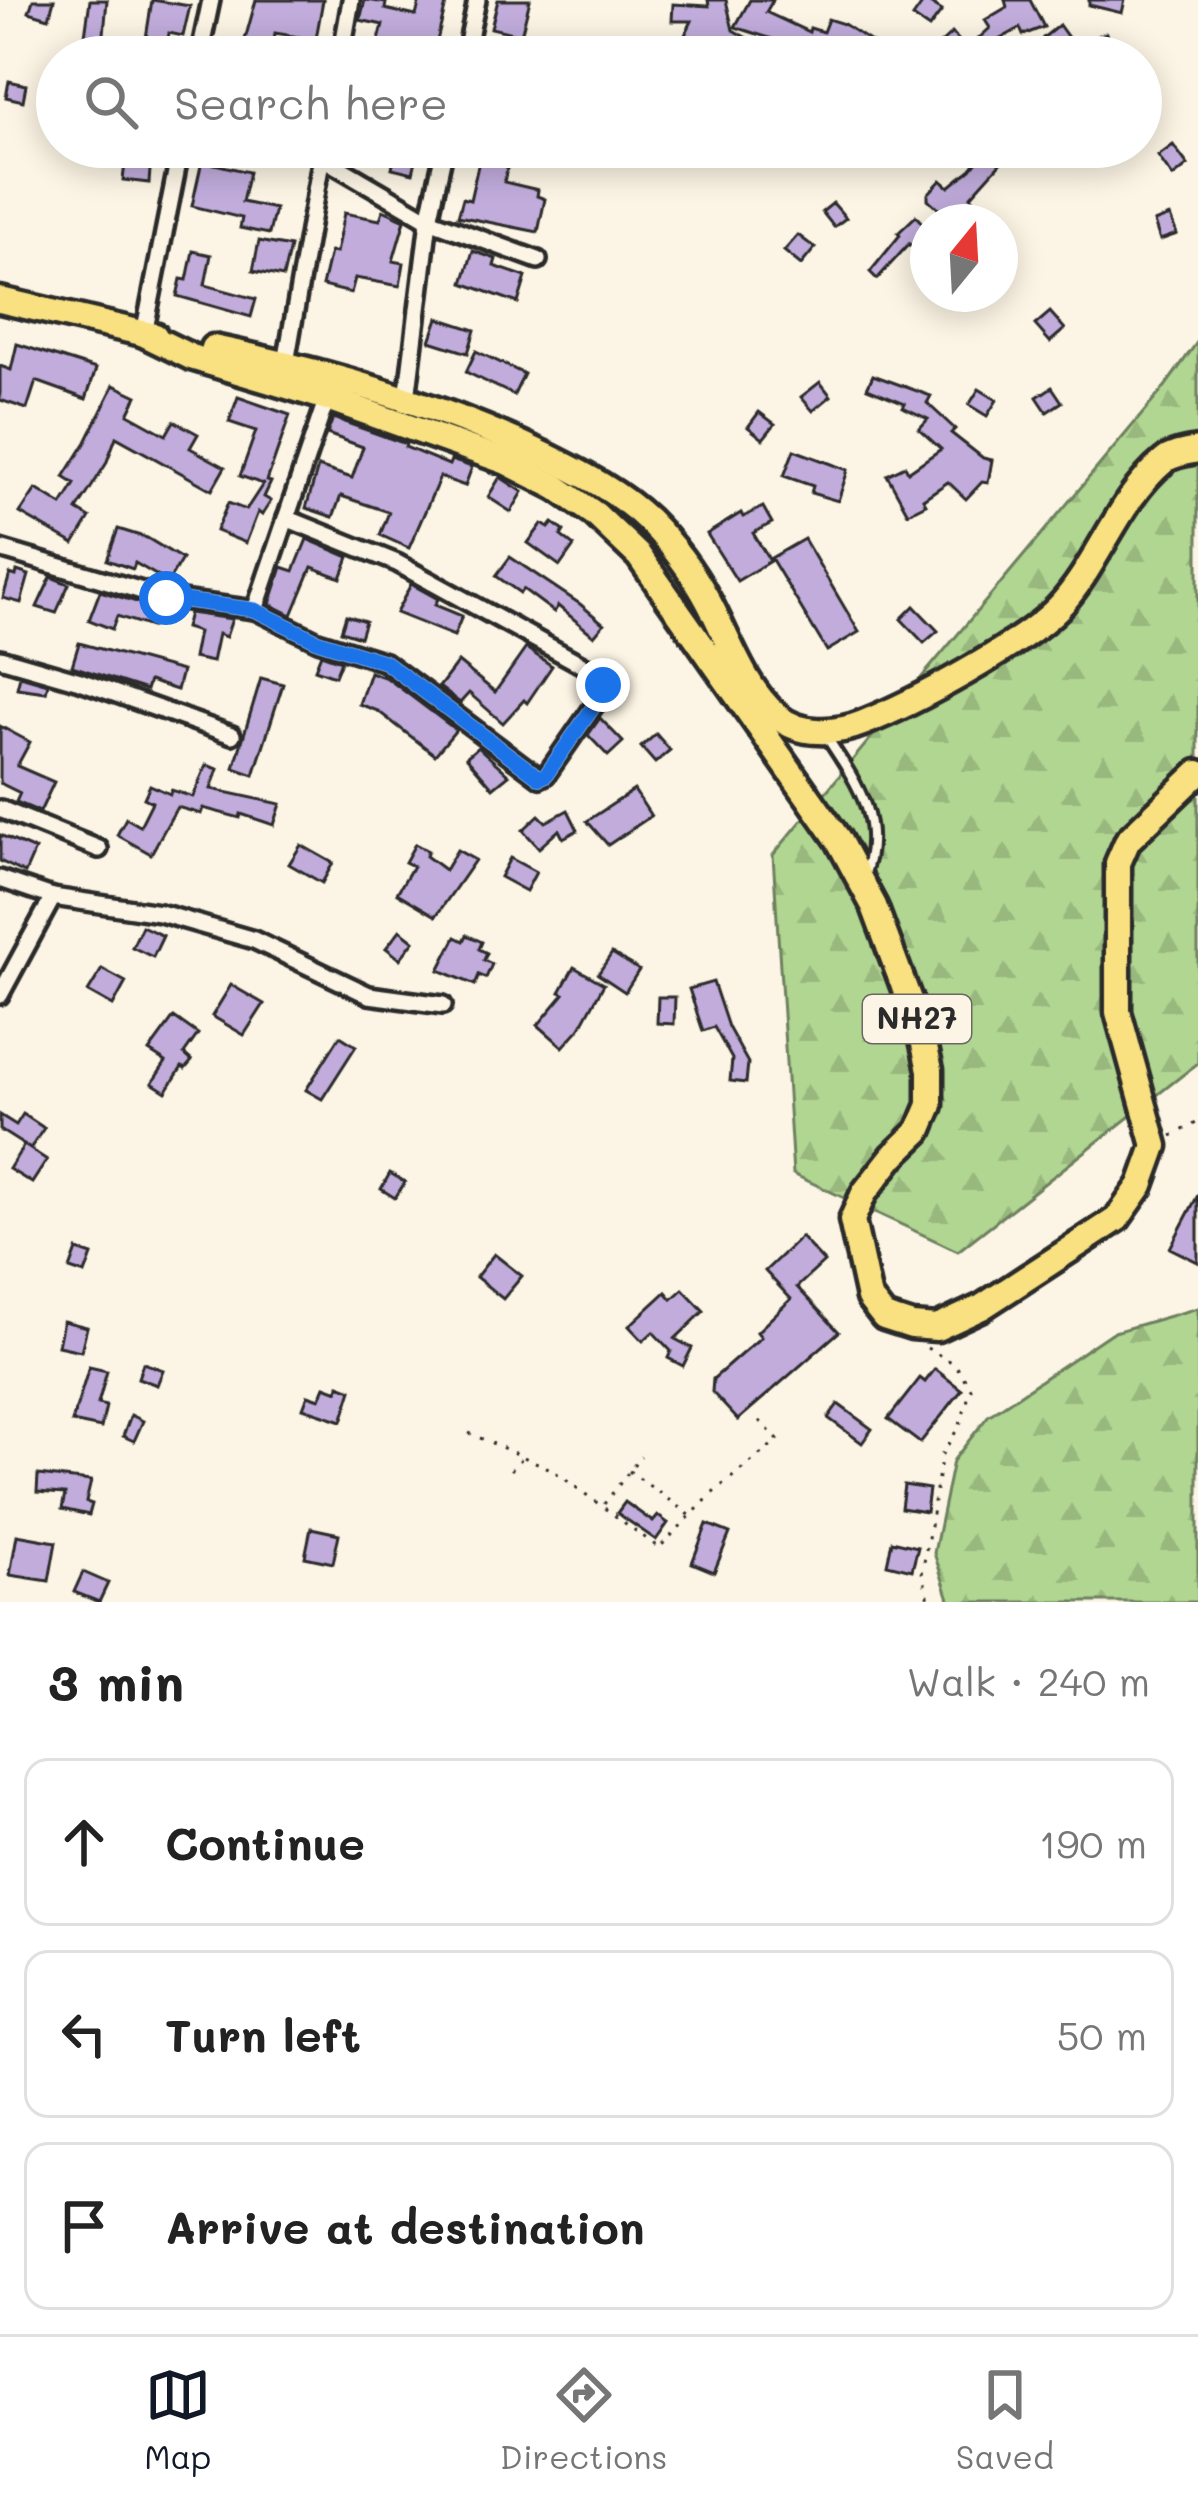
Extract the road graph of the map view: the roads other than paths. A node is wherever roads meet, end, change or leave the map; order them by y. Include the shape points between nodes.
1 (211, 0) edge
2 (352, 0) edge
3 (477, 0) edge
4 (203, 36) edge
5 (345, 36) edge
6 (469, 36) edge
7 (177, 168) edge
8 (320, 168) edge
9 (349, 168) edge
10 (440, 168) edge
11 (429, 220) junction
12 (538, 260) dead end
13 (0, 300) edge
14 (144, 334) junction
15 (286, 363) junction
16 (327, 398) junction
17 (407, 399) junction
18 (1198, 449) edge
19 (286, 518) junction
20 (0, 549) edge
21 (255, 610) junction
22 (0, 658) edge
23 (824, 732) junction
24 (232, 734) dead end
25 (1198, 773) edge
26 (0, 808) edge
27 (99, 849) dead end
28 (0, 879) edge
29 (862, 883) junction
30 (53, 896) junction
31 (0, 994) edge
32 (443, 1005) dead end

1 - 4 street
2 - 5 street
3 - 6 street
7 - 14 street
8 - 15 street
9 - 11 street
10 - 11 street
11 - 12 street
11 - 17 street
13 - 14 highway, NH27
14 - 15 highway, NH27
14 - 16 highway, NH27 via 191,357
15 - 17 highway, NH27
16 - 19 street
16 - 29 highway, NH27 via 507,462 595,514 639,556
17 - 23 highway, NH27 via 487,427 633,505 674,545 777,716
18 - 23 highway via 1166,458 1058,608 968,671 861,724
19 - 21 street
19 - 21 street via 397,563 588,668 603,693 540,778 385,662
20 - 21 street via 166,598
22 - 24 street
23 - 29 lane via 871,817 874,846
25 - 29 highway, NH27 via 1128,840 1118,862 1118,1012 1155,1145 1141,1185 1117,1219 937,1328 884,1317 869,1298 852,1220 930,1105 931,1070 916,1018
26 - 27 street
28 - 30 street
30 - 31 street
30 - 32 street via 160,913 254,940 369,995

